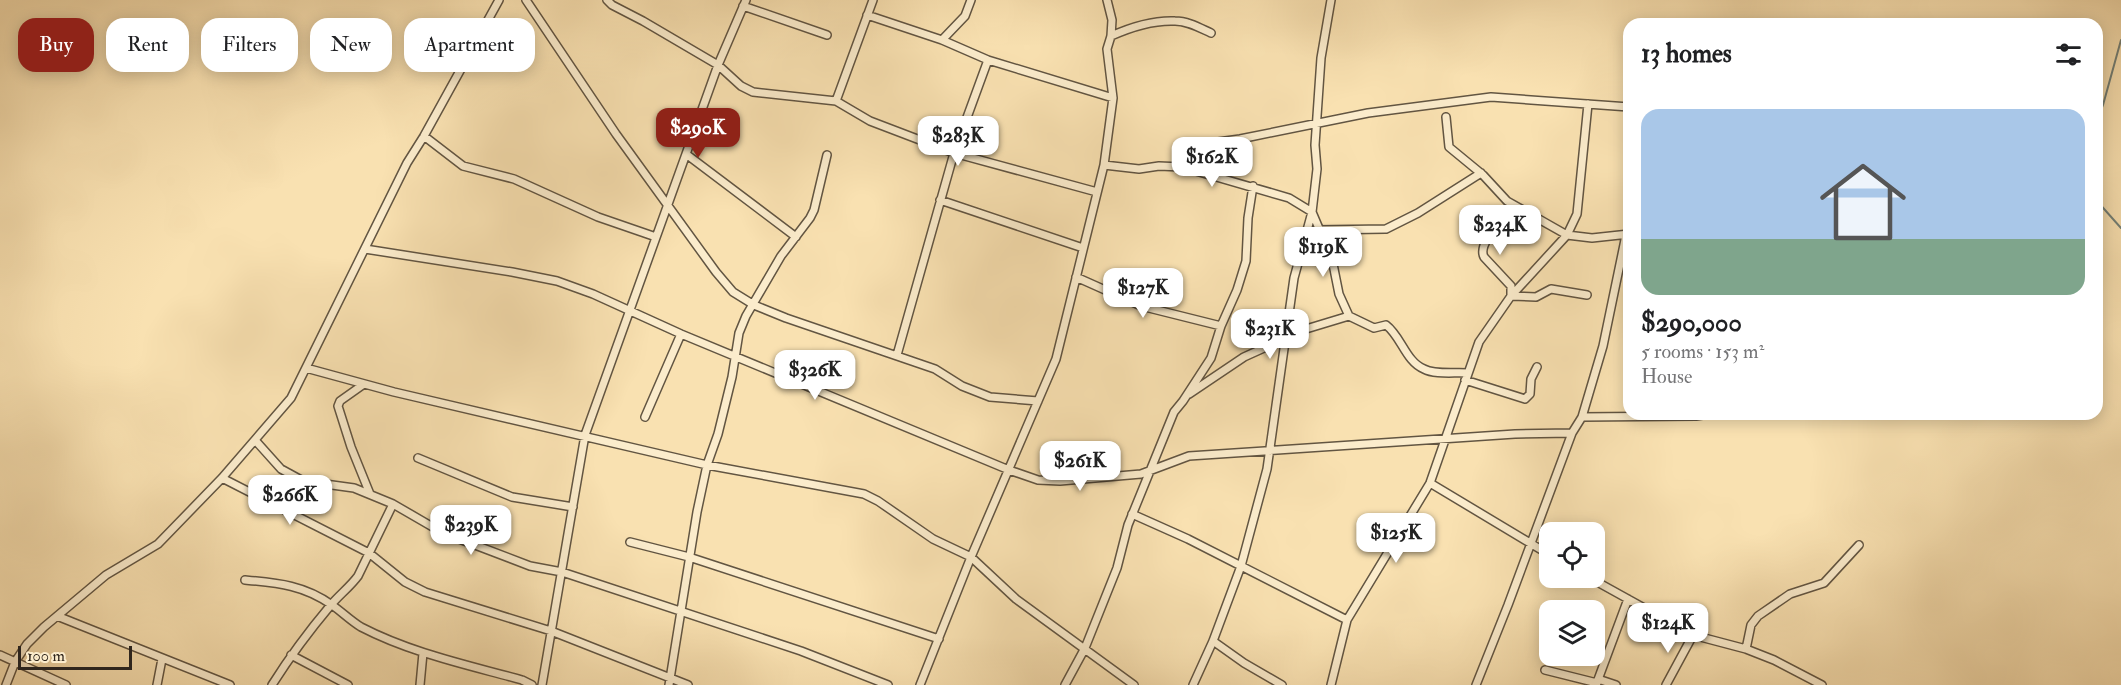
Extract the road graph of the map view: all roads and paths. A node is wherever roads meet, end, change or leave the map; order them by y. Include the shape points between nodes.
1 (499, 0) edge
2 (526, 0) edge
3 (607, 0) edge
4 (873, 0) edge
5 (971, 0) edge
6 (1107, 0) edge
7 (1331, 0) edge
8 (745, 3) edge
9 (867, 15) junction
10 (1211, 33) dead end
11 (827, 35) dead end
12 (1111, 36) junction
13 (942, 40) junction
14 (988, 60) junction
15 (718, 65) junction
16 (1113, 98) junction
17 (836, 101) junction
18 (1588, 104) junction
19 (1623, 107) edge
20 (1446, 117) dead end
21 (1317, 124) junction
22 (424, 136) junction
23 (954, 153) junction
24 (686, 154) junction
25 (827, 155) dead end
26 (1104, 165) junction
27 (1182, 167) junction
28 (1480, 173) junction
29 (1253, 186) junction
30 (1097, 192) junction
31 (940, 200) junction
32 (668, 206) junction
33 (1312, 212) junction
34 (1530, 215) junction
35 (1318, 230) junction
36 (1567, 235) junction
37 (1623, 235) edge
38 (656, 237) junction
39 (796, 237) junction
40 (1083, 248) junction
41 (365, 249) junction
42 (1623, 257) edge
43 (1076, 278) junction
44 (1587, 295) dead end
45 (1511, 296) junction
46 (754, 305) junction
47 (630, 310) junction
48 (1349, 316) junction
49 (1221, 326) junction
50 (681, 333) junction
51 (1285, 340) junction
52 (736, 355) junction
53 (897, 355) junction
54 (1537, 367) dead end
55 (306, 368) junction
56 (1466, 376) junction
57 (364, 384) junction
58 (1187, 396) junction
59 (1038, 401) junction
60 (645, 417) dead end
61 (1581, 417) junction
62 (1623, 417) edge
63 (1572, 433) junction
64 (585, 435) junction
65 (1446, 439) junction
66 (255, 440) junction
67 (1270, 451) junction
68 (418, 458) dead end
69 (707, 465) junction
70 (1009, 470) junction
71 (1150, 470) junction
72 (222, 478) junction
73 (1430, 483) junction
74 (370, 494) junction
75 (393, 504) junction
76 (573, 507) junction
77 (1132, 514) junction
78 (630, 542) dead end
79 (1530, 544) junction
80 (1859, 545) dead end
81 (1539, 549) edge
82 (369, 553) junction
83 (689, 557) junction
84 (971, 557) junction
85 (1241, 567) junction
86 (562, 572) junction
87 (245, 580) dead end
88 (1605, 586) edge
89 (1628, 599) junction
90 (331, 604) junction
91 (681, 611) junction
92 (57, 616) junction
93 (1347, 620) junction
94 (551, 632) junction
95 (1693, 635) junction
96 (939, 639) junction
97 (1213, 641) junction
98 (1084, 648) junction
99 (1746, 650) junction
100 (423, 653) junction
101 (0, 655) edge
102 (291, 655) junction
103 (162, 658) junction
104 (15, 662) junction
105 (1545, 670) dead end
106 (670, 682) edge
107 (1597, 682) edge
108 (6, 685) edge
109 (66, 685) edge
110 (157, 685) edge
111 (230, 685) edge
112 (272, 685) edge
113 (348, 685) edge
114 (420, 685) edge
115 (532, 685) edge
116 (542, 685) edge
117 (688, 685) edge
118 (888, 685) edge
119 (920, 685) edge
120 (1065, 685) edge
121 (1134, 685) edge
122 (1194, 685) edge
123 (1282, 685) edge
124 (1331, 685) edge
125 (1476, 685) edge
126 (1616, 685) edge
127 (1666, 685) edge
128 (1822, 685) edge

1 - 22 street
2 - 32 street
3 - 15 street
4 - 9 street
5 - 13 street via 965,16
6 - 12 street
7 - 21 street via 1321,58
8 - 11 street
8 - 15 street
9 - 13 street
9 - 17 street
10 - 12 street via 1176,21 1130,28
12 - 16 street via 1107,49
13 - 14 street
14 - 16 street
14 - 23 street
15 - 17 street via 753,92
15 - 24 street
16 - 26 street
17 - 23 street via 870,121
18 - 19 street
18 - 21 street via 1491,97 1368,113
18 - 36 street via 1577,214
20 - 28 street via 1449,147
21 - 27 street via 1190,146
21 - 33 street
22 - 38 street via 463,166 514,179 598,217
22 - 41 street
23 - 30 street
23 - 31 street
24 - 32 street
24 - 39 street
25 - 39 street via 814,210
26 - 27 street via 1138,169
26 - 30 street
27 - 29 street
28 - 34 street via 1507,201
28 - 35 street via 1386,229
29 - 33 street via 1289,198
29 - 49 street via 1246,261
30 - 40 street
31 - 40 street
31 - 53 street
32 - 38 street
32 - 46 street via 733,292
33 - 35 street
33 - 51 street via 1294,278
34 - 36 street
34 - 45 street via 1500,225 1483,245 1484,257 1511,285
35 - 48 street via 1332,259 1339,294
36 - 37 street
36 - 45 street
38 - 47 street
39 - 46 street
40 - 43 street
41 - 47 street via 557,281
41 - 55 street
42 - 61 street via 1603,346
43 - 49 street via 1141,306
43 - 59 street via 1056,359
44 - 45 street via 1551,289 1536,297
45 - 56 street via 1482,336
46 - 52 street via 739,333
46 - 53 street
47 - 50 street
47 - 64 street
48 - 51 street
48 - 56 street via 1374,328 1386,325 1424,369
49 - 58 street via 1211,358
50 - 52 street
50 - 60 street
51 - 58 street via 1244,357
51 - 67 street
52 - 69 street
52 - 70 street
53 - 59 street via 990,397
54 - 56 street via 1525,399
55 - 57 street
55 - 66 street via 291,398
56 - 65 street
57 - 64 street
57 - 74 street via 338,406
58 - 71 street via 1174,412
59 - 70 street
61 - 62 street
61 - 63 street
63 - 65 street
63 - 79 street
64 - 69 street
64 - 76 street
65 - 67 street
65 - 73 street
66 - 72 street
66 - 74 street via 281,469 303,481
67 - 71 street via 1190,456
67 - 85 street
68 - 76 street via 512,497
69 - 83 street
69 - 84 street via 864,494 933,539
70 - 71 street via 1038,480 1060,481
70 - 84 street
71 - 77 street
72 - 82 street
72 - 92 street via 158,544 106,575
73 - 79 street
73 - 93 street
74 - 75 street
75 - 82 street
75 - 86 street via 454,537 530,566
76 - 86 street
77 - 85 street
77 - 98 street via 1116,568
78 - 83 street
79 - 81 street
79 - 125 street
80 - 99 street via 1824,583 1790,594 1758,616 1751,625
82 - 90 street via 352,585
82 - 94 street via 405,582 425,592
83 - 91 street
83 - 96 street
84 - 96 street
84 - 98 street via 1016,599
85 - 93 street
85 - 97 street
86 - 91 street
86 - 94 street
87 - 90 street via 282,583
88 - 89 street
89 - 95 street
89 - 107 street
90 - 100 street via 360,626
90 - 102 street
91 - 106 street
91 - 118 street
92 - 103 street
92 - 104 street via 27,644
93 - 124 street
94 - 106 street
94 - 116 street
95 - 99 street
95 - 127 street
96 - 119 street
97 - 122 street
97 - 123 street
98 - 120 street
98 - 121 street
99 - 128 street
100 - 114 street
100 - 115 street
101 - 104 street
102 - 112 street
102 - 113 street
103 - 110 street
103 - 111 street
104 - 108 street
104 - 109 street
105 - 107 street
106 - 117 street
107 - 126 street

